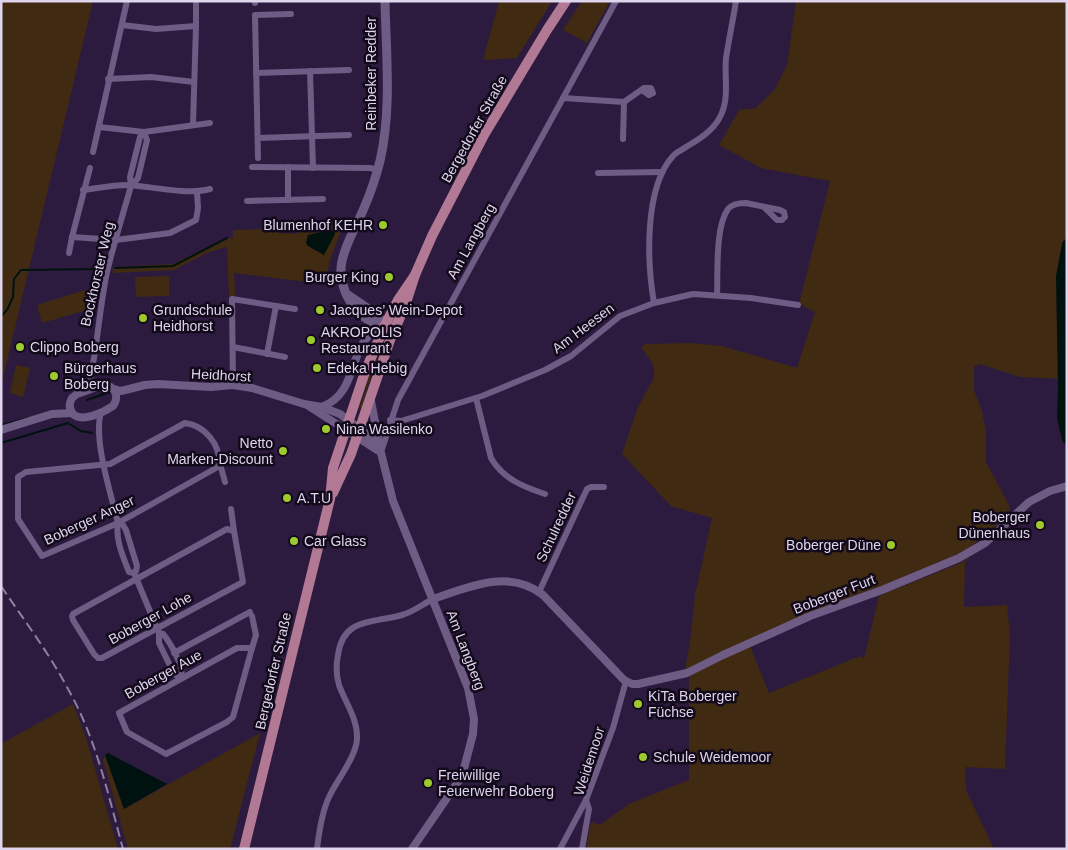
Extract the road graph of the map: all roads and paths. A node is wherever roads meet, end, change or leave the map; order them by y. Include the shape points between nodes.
1 (127, 1) edge
2 (196, 1) edge
3 (385, 1) edge
4 (566, 1) edge
5 (616, 1) edge
6 (736, 1) edge
7 (291, 14) dead end
8 (122, 25) junction
9 (196, 26) junction
10 (349, 70) dead end
11 (310, 71) junction
12 (256, 73) junction
13 (108, 79) junction
14 (194, 82) junction
15 (642, 90) dead end
16 (563, 98) junction
17 (624, 102) junction
18 (210, 123) dead end
19 (193, 125) junction
20 (99, 127) junction
21 (144, 132) junction
22 (349, 135) dead end
23 (312, 136) junction
24 (258, 138) junction
25 (623, 139) dead end
26 (93, 152) dead end
27 (258, 158) dead end
28 (252, 167) dead end
29 (288, 167) junction
30 (90, 168) dead end
31 (313, 168) junction
32 (378, 170) junction
33 (662, 172) junction
34 (598, 173) dead end
35 (131, 186) junction
36 (210, 189) dead end
37 (83, 190) junction
38 (197, 192) junction
39 (288, 200) junction
40 (323, 200) dead end
41 (247, 201) dead end
42 (764, 207) dead end
43 (72, 237) junction
44 (116, 240) junction
45 (69, 253) dead end
46 (415, 275) junction
47 (717, 295) junction
48 (654, 303) junction
49 (798, 305) dead end
50 (276, 306) junction
51 (295, 309) dead end
52 (398, 322) junction
53 (385, 325) junction
54 (390, 340) junction
55 (233, 348) junction
56 (267, 354) junction
57 (284, 358) dead end
58 (93, 369) junction
59 (102, 385) junction
60 (234, 385) junction
61 (134, 388) junction
62 (114, 389) junction
63 (88, 390) junction
64 (370, 396) junction
65 (476, 398) junction
66 (116, 401) junction
67 (70, 403) junction
68 (304, 404) junction
69 (322, 406) junction
70 (101, 412) junction
71 (72, 413) junction
72 (52, 414) junction
73 (88, 417) junction
74 (390, 420) junction
75 (347, 425) junction
76 (1, 430) edge
77 (358, 433) junction
78 (99, 435) junction
79 (370, 446) junction
80 (381, 453) junction
81 (351, 454) junction
82 (220, 464) junction
83 (104, 465) junction
84 (225, 482) dead end
85 (1067, 486) edge
86 (604, 487) dead end
87 (545, 494) dead end
88 (330, 500) junction
89 (231, 509) dead end
90 (118, 523) junction
91 (234, 531) junction
92 (135, 576) junction
93 (539, 592) junction
94 (433, 599) junction
95 (158, 631) junction
96 (252, 648) junction
97 (174, 653) junction
98 (181, 678) junction
99 (626, 681) junction
100 (586, 800) junction
101 (244, 849) edge
102 (317, 849) edge
103 (412, 849) edge
104 (560, 849) edge
105 (582, 849) edge

1 - 8 street
2 - 9 street
3 - 32 main road, Reinbeker Redder via 387,121
4 - 46 main road, Bergedorfer Straße via 484,135
5 - 16 street, Am Langberg
6 - 33 street via 726,58 726,100 719,119 703,137 674,154
7 - 12 street via 255,15
8 - 9 street via 156,29
8 - 13 street
9 - 14 street
10 - 11 street
11 - 12 street
11 - 23 street
12 - 24 street
13 - 14 street
13 - 20 street
14 - 19 street
15 - 17 street
16 - 17 street
16 - 74 street, Am Langberg
17 - 25 street
18 - 19 street
19 - 21 street
20 - 21 street
20 - 26 street
21 - 35 street, Bockhorster Weg via 148,140 138,178
22 - 23 street
23 - 24 street
23 - 31 street
24 - 27 street
28 - 29 street
29 - 31 street
29 - 39 street
30 - 37 street
31 - 32 street
32 - 53 main road, Reinbeker Redder via 341,271 348,294 379,316
33 - 34 street
33 - 48 street via 651,218 649,244
35 - 37 street
35 - 38 street
35 - 44 street, Bockhorster Weg
36 - 38 street
37 - 43 street
38 - 44 street via 196,220 170,233
39 - 40 street
39 - 41 street
42 - 47 street via 738,203 726,213 718,253
43 - 44 street
43 - 45 street
44 - 58 street, Bockhorster Weg via 104,292
46 - 52 main road, Bergedorfer Straße
46 - 53 main road, Bergedorfer Straße
47 - 48 street, Am Heesen via 693,294
47 - 49 street, Am Heesen
48 - 65 street, Am Heesen via 620,316 565,360
50 - 51 street
50 - 55 street via 232,299
50 - 56 street
52 - 53 main road
52 - 54 main road, Bergedorfer Straße
53 - 54 main road, Reinbeker Redder
53 - 69 street via 372,332 362,345 342,392
53 - 75 main road, Bergedorfer Straße
54 - 64 main road, Bergedorfer Straße
55 - 56 street
55 - 60 street
56 - 57 street
58 - 59 street
58 - 63 street, Bockhorster Weg
59 - 62 street, Heidhorst
59 - 63 street
60 - 61 street, Heidhorst via 158,384
60 - 68 street, Heidhorst
61 - 62 street, Heidhorst
61 - 66 street, Heidhorst
62 - 66 street
63 - 67 street via 74,396
64 - 77 main road, Bergedorfer Straße
64 - 80 street
65 - 74 street, Am Heesen via 401,420
65 - 87 street via 496,467 506,477
66 - 70 street, Heidhorst via 111,408
67 - 71 street
67 - 72 street
68 - 69 street, Heidhorst
68 - 75 street, Heidhorst
69 - 75 street, Heidhorst via 340,414
70 - 73 street, Heidhorst
70 - 78 street
71 - 72 street
71 - 73 street via 80,418
72 - 76 street
73 - 78 street
74 - 80 street, Am Langberg
75 - 77 street, Heidhorst
75 - 88 main road, Bergedorfer Straße via 333,468
77 - 79 street
77 - 80 street, Am Langberg via 368,435
77 - 81 main road, Bergedorfer Straße
78 - 83 street
79 - 80 street
79 - 81 street
80 - 94 street, Am Langberg via 393,501
81 - 88 main road, Bergedorfer Straße
82 - 83 street, Boberger Anger via 208,434 185,423
82 - 84 street, Boberger Anger
82 - 90 street, Boberger Anger
83 - 90 street
83 - 90 street, Boberger Anger via 26,472 18,477 18,519 42,556
85 - 99 street, Boberger Furt via 1036,497 985,543 959,558 810,616 687,673 638,684
86 - 93 street, Schulredder via 587,489
88 - 101 main road, Bergedorfer Straße
89 - 91 street, Boberger Lohe
90 - 92 street via 116,530 126,563 129,572
91 - 92 street, Boberger Lohe via 227,529
91 - 95 street, Boberger Lohe via 242,582
92 - 95 street
92 - 95 street, Boberger Lohe via 73,614 73,620 98,658
93 - 94 street via 519,582 493,581
93 - 99 street
94 - 102 street via 404,615 360,623 341,640 336,666 338,683 353,718 357,739 328,799
94 - 103 street, Am Langberg via 468,688 474,719 473,734 462,776
95 - 97 street via 168,639
95 - 98 street via 158,643 174,674
96 - 97 street, Boberger Aue via 256,635 251,614
96 - 98 street, Boberger Aue via 237,648
96 - 98 street, Boberger Aue via 233,717 166,754 127,732 119,713
97 - 98 street via 183,671
99 - 100 street, Weidemoor via 613,728
100 - 104 street
100 - 105 street, Weidemoor via 589,809

